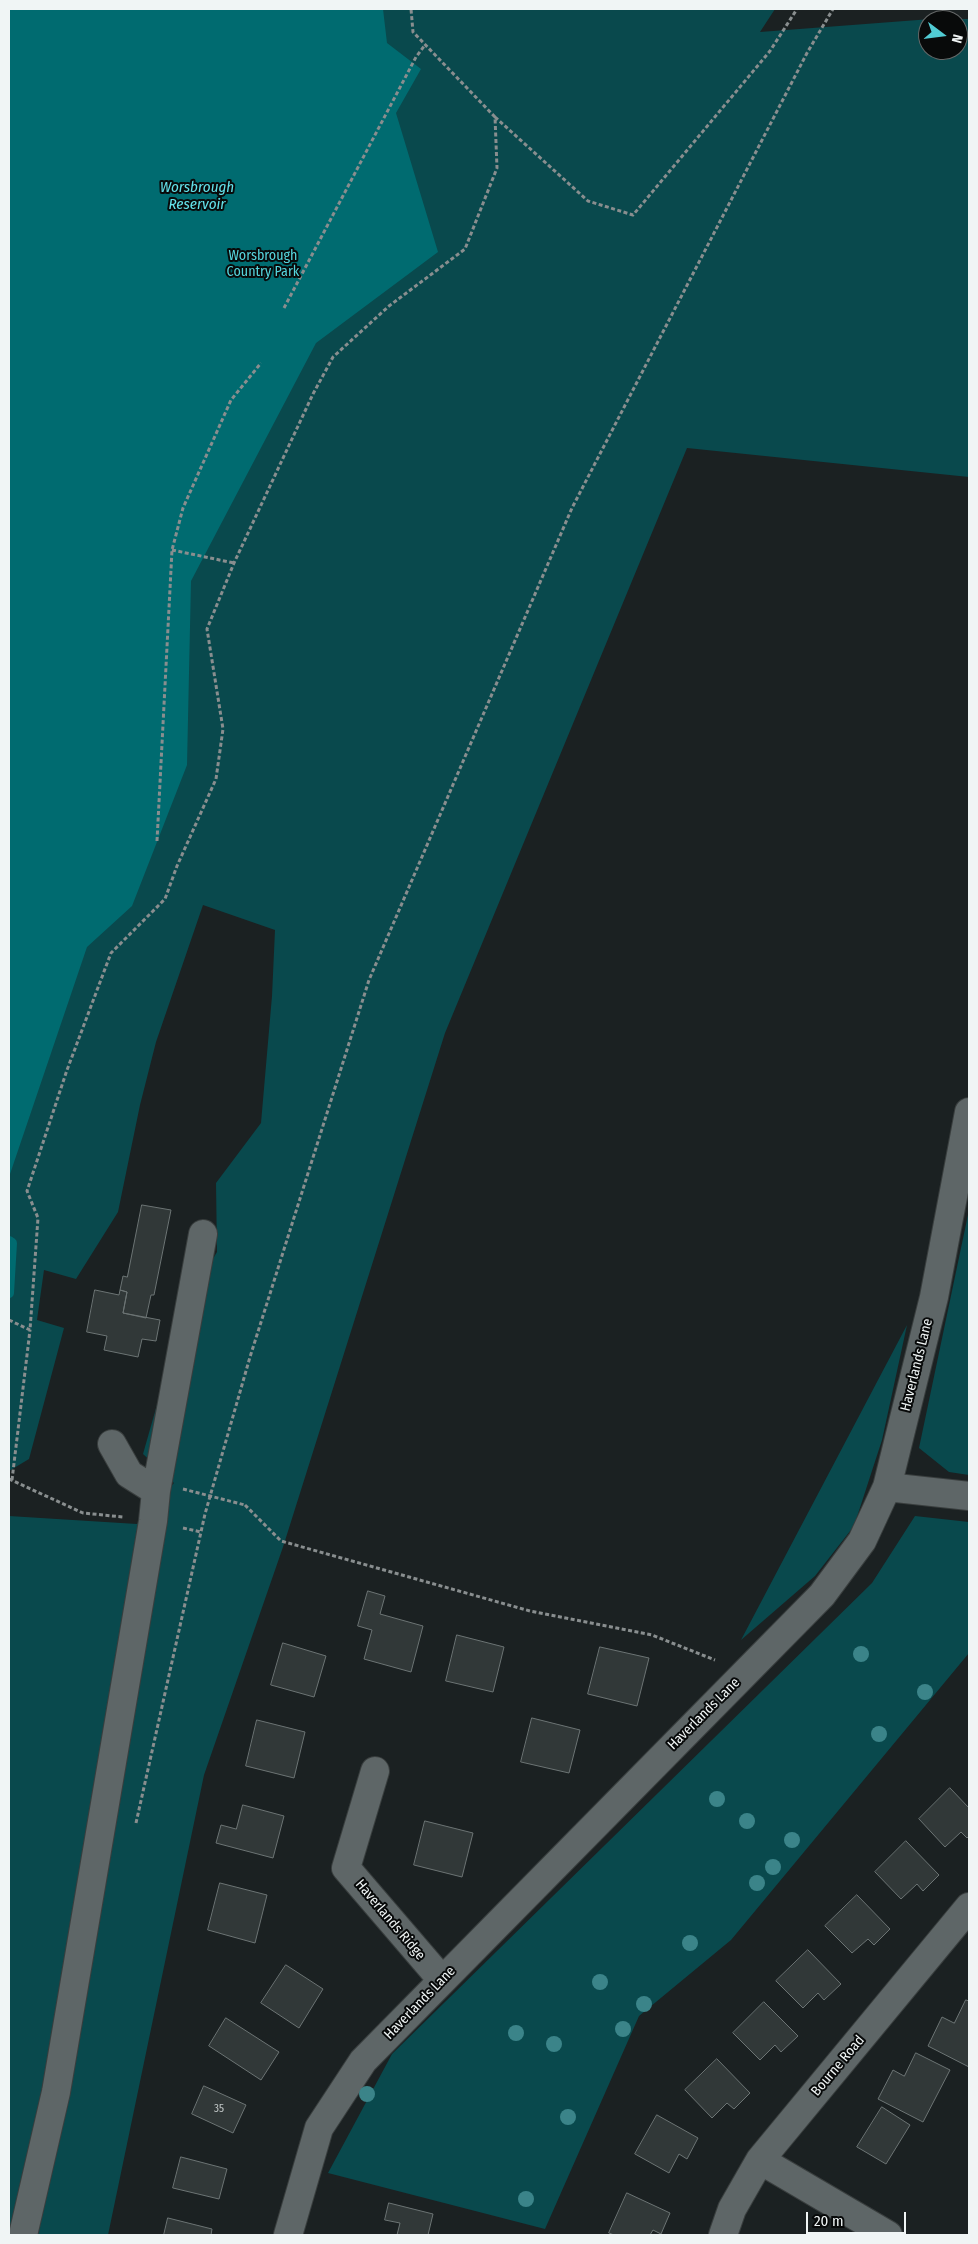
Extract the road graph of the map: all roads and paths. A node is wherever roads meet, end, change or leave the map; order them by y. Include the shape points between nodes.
1 (411, 9) edge
2 (797, 9) edge
3 (833, 9) edge
4 (425, 45) junction
5 (495, 117) junction
6 (284, 308) dead end
7 (261, 362) dead end
8 (172, 550) junction
9 (234, 563) junction
10 (157, 841) dead end
11 (969, 1112) edge
12 (204, 1234) dead end
13 (9, 1320) edge
14 (30, 1330) junction
15 (112, 1444) dead end
16 (11, 1480) edge
17 (887, 1487) junction
18 (183, 1489) dead end
19 (156, 1491) junction
20 (969, 1496) edge
21 (153, 1521) junction
22 (200, 1532) junction
23 (708, 1656) dead end
24 (375, 1771) dead end
25 (136, 1824) dead end
26 (969, 1907) edge
27 (442, 1980) junction
28 (760, 2160) junction
29 (23, 2235) edge
30 (288, 2235) edge
31 (722, 2235) edge
32 (888, 2235) edge

1 - 4 path via 413,32
2 - 5 path via 770,51 633,215 588,201
3 - 22 path via 802,62 572,508 369,980 253,1348
4 - 5 path
4 - 6 path
5 - 9 path via 496,168 465,249 389,306 333,357
7 - 8 path via 231,400 183,508
8 - 9 path
8 - 10 path
9 - 14 path via 207,629 223,730 216,779 165,899 111,953 26,1191 38,1218
11 - 17 street, Haverlands Lane via 934,1297
12 - 19 street
13 - 14 path
14 - 16 path
15 - 19 street via 129,1474
16 - 21 path via 83,1513
17 - 20 street
17 - 27 street, Haverlands Lane via 862,1541 822,1594
18 - 23 path, bridge via 245,1505 281,1541 530,1611 652,1635
19 - 21 street
21 - 22 path
21 - 29 street via 56,2092
22 - 25 path
24 - 27 street, Haverlands Ridge via 346,1868
26 - 28 street, Bourne Road
27 - 30 street, Haverlands Lane via 363,2061 319,2128
28 - 31 street, Bourne Road via 732,2209
28 - 32 street

